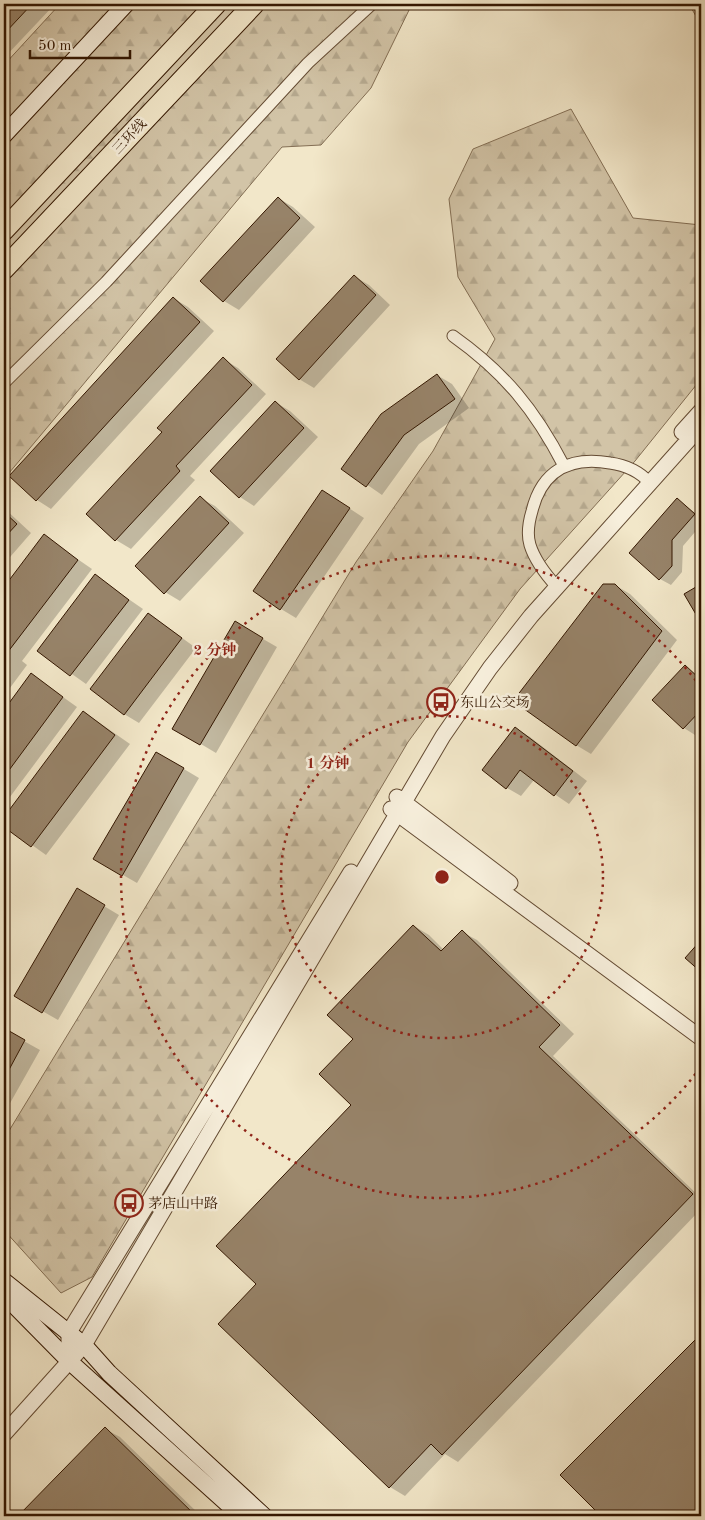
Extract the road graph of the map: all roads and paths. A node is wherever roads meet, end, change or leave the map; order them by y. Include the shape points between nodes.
1 (126, 4) edge
2 (200, 4) edge
3 (216, 4) edge
4 (254, 4) edge
5 (372, 4) edge
6 (130, 95) junction
7 (4, 135) edge
8 (4, 230) edge
9 (4, 269) edge
10 (453, 336) dead end
11 (4, 383) edge
12 (701, 411) edge
13 (701, 426) edge
14 (564, 466) junction
15 (647, 479) junction
16 (554, 584) junction
17 (397, 805) junction
18 (701, 1030) edge
19 (701, 1038) edge
20 (4, 1281) edge
21 (4, 1294) edge
22 (69, 1332) junction
23 (84, 1345) junction
24 (69, 1361) junction
25 (4, 1434) edge
26 (241, 1516) edge
27 (264, 1516) edge

1 - 7 main road
2 - 6 highway via 163,43
3 - 6 highway, 三环线
4 - 9 highway, 三环线
5 - 11 street via 308,63 106,282
6 - 8 highway, 三环线
10 - 14 street via 482,357 522,397 538,418
12 - 15 street
13 - 15 street
14 - 15 street via 577,461 621,464
14 - 16 street via 541,487 529,523 529,544
15 - 16 street
16 - 17 street via 490,668
17 - 18 street
17 - 19 street
17 - 22 street
17 - 23 street
20 - 22 main road
21 - 24 main road
22 - 23 main road
22 - 24 street
23 - 24 street
23 - 27 main road via 109,1373
24 - 25 street
24 - 26 main road

